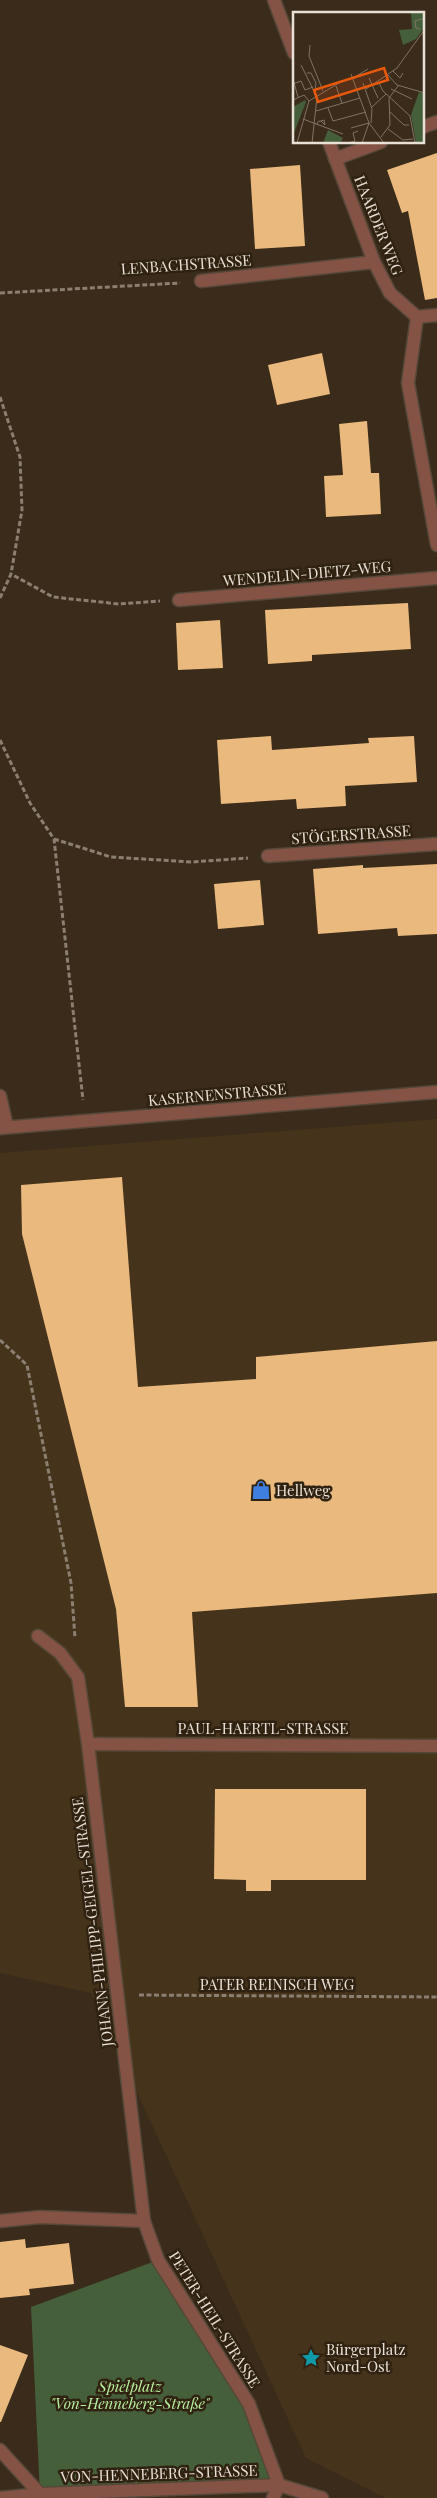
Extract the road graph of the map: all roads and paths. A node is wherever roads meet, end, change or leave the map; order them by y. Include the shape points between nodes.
1 (274, 0) edge
2 (293, 50) edge
3 (437, 122) edge
4 (424, 127) edge
5 (330, 144) edge
6 (376, 144) edge
7 (335, 159) junction
8 (374, 262) junction
9 (201, 281) joint
10 (0, 293) edge
11 (437, 315) edge
12 (418, 317) junction
13 (0, 397) edge
14 (437, 545) edge
15 (12, 574) junction
16 (437, 578) edge
17 (0, 598) edge
18 (179, 600) joint
19 (0, 740) edge
20 (54, 839) junction
21 (437, 844) edge
22 (268, 856) joint
23 (437, 1092) edge
24 (0, 1096) edge
25 (85, 1120) junction
26 (3, 1128) edge
27 (0, 1340) edge
28 (38, 1636) dead end
29 (75, 1640) dead end
30 (88, 1744) junction
31 (437, 1746) edge
32 (116, 1994) junction
33 (437, 1997) edge
34 (0, 2221) edge
35 (144, 2221) junction
36 (0, 2450) edge
37 (279, 2485) junction
38 (40, 2494) junction
39 (0, 2498) edge
40 (274, 2498) edge
41 (322, 2498) edge

1 - 2 street
3 - 4 street
5 - 7 street, HAARDER WEG
6 - 7 street
7 - 8 street, HAARDER WEG
8 - 9 street, LENBACHSTRASSE
8 - 12 street, HAARDER WEG via 390,293
9 - 10 path, LENBACHSTRASSE
11 - 12 street
12 - 14 street via 408,383
13 - 15 path via 20,457 22,510
15 - 17 path
15 - 18 path via 53,597 119,604
16 - 18 street, WENDELIN-DIETZ-WEG
19 - 20 path via 30,803
20 - 22 path via 111,858 192,862
20 - 25 path
21 - 22 street, STÖGERSTRASSE
23 - 25 street, KASERNENSTRASSE
24 - 26 street
25 - 26 street, KASERNENSTRASSE
27 - 29 path via 26,1365 72,1583
28 - 30 street, JOHANN-PHILIPP-GEIGEL-STRASSE via 60,1652 78,1677
30 - 31 street, PAUL-HAERTL-STRASSE
30 - 32 street, JOHANN-PHILIPP-GEIGEL-STRASSE
32 - 33 path, PATER REINISCH WEG
32 - 35 street, JOHANN-PHILIPP-GEIGEL-STRASSE
34 - 35 street via 40,2217
35 - 37 street, PETER-HEIL-STRASSE via 158,2260 248,2404
36 - 38 street
37 - 38 street, VON-HENNEBERG-STRASSE
37 - 40 street
37 - 41 street, VON-HENNEBERG-STRASSE
38 - 39 street, VON-HENNEBERG-STRASSE

